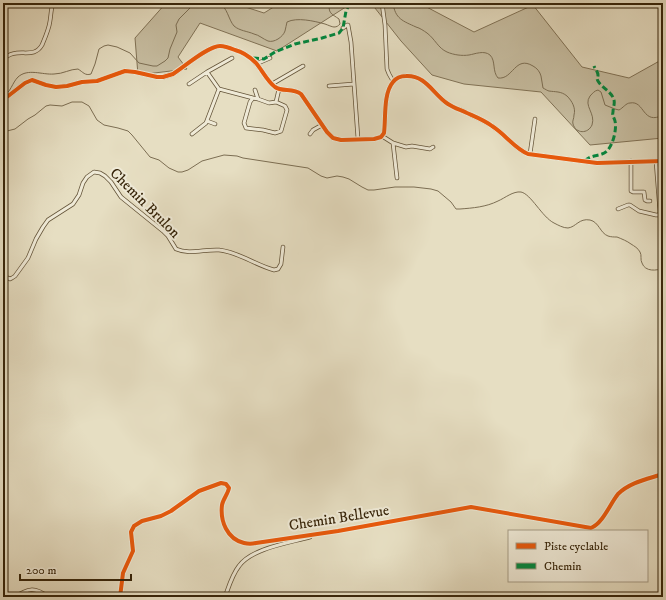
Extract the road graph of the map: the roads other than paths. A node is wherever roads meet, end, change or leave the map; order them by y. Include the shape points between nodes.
1 (53, 3) edge
2 (382, 3) edge
3 (343, 28) dead end
4 (232, 58) dead end
5 (270, 58) dead end
6 (3, 60) edge
7 (256, 64) junction
8 (304, 66) dead end
9 (207, 72) junction
10 (393, 81) junction
11 (189, 84) dead end
12 (272, 84) junction
13 (354, 84) junction
14 (329, 86) dead end
15 (278, 88) junction
16 (219, 89) junction
17 (255, 90) dead end
18 (253, 98) junction
19 (258, 98) junction
20 (3, 100) edge
21 (276, 102) junction
22 (285, 106) junction
23 (290, 106) dead end
24 (535, 119) dead end
25 (207, 121) junction
26 (215, 124) dead end
27 (322, 125) junction
28 (192, 134) dead end
29 (310, 134) dead end
30 (382, 136) junction
31 (358, 140) junction
32 (393, 143) junction
33 (433, 147) dead end
34 (530, 154) junction
35 (631, 161) junction
36 (656, 161) junction
37 (663, 161) edge
38 (397, 178) dead end
39 (650, 201) dead end
40 (618, 210) dead end
41 (283, 247) dead end
42 (3, 275) edge
43 (663, 474) edge
44 (326, 533) junction
45 (14, 597) edge
46 (48, 597) edge
47 (120, 597) edge
48 (226, 597) edge

1 - 6 street via 42,45 33,53 16,53
2 - 10 street via 387,69
3 - 13 street via 348,25
4 - 9 street
5 - 7 street
7 - 12 street
7 - 20 street via 241,52 220,46 207,51 167,76 157,77 125,71 97,81 67,86 50,86 32,80
8 - 12 street
9 - 11 street
9 - 16 street
10 - 30 street via 387,97
10 - 34 street via 401,76 420,78 448,104 492,125 522,151
12 - 15 street
13 - 14 street
13 - 31 street
15 - 21 street
15 - 27 street via 301,94
16 - 18 street
16 - 25 street
17 - 19 street
18 - 19 street
18 - 22 street via 244,123 248,129 275,133 281,131 287,110
19 - 21 street via 269,103
21 - 22 street
22 - 23 street
24 - 34 street
25 - 26 street
25 - 28 street
27 - 29 street
27 - 31 street via 333,138
30 - 31 street
30 - 32 street
32 - 33 street via 406,147
32 - 38 street
34 - 35 street via 597,162
35 - 36 street
35 - 39 street via 631,191 644,192 645,200
36 - 37 street
36 - 40 street via 659,215 639,211 628,205
41 - 42 street, Chemin Brulon via 278,270 218,250 178,250 163,231 121,197 105,176 94,172 82,183 73,204 48,220 28,258 15,276 10,279
43 - 44 street, Chemin Bellevue via 623,490 592,528 471,508
44 - 47 street, Chemin Bellevue via 249,544 238,541 227,532 222,515 223,500 228,487 224,483 215,485 194,493 171,511 134,526 130,532 133,551 123,573
44 - 48 street via 266,549 247,558 232,576
45 - 46 street via 34,590

